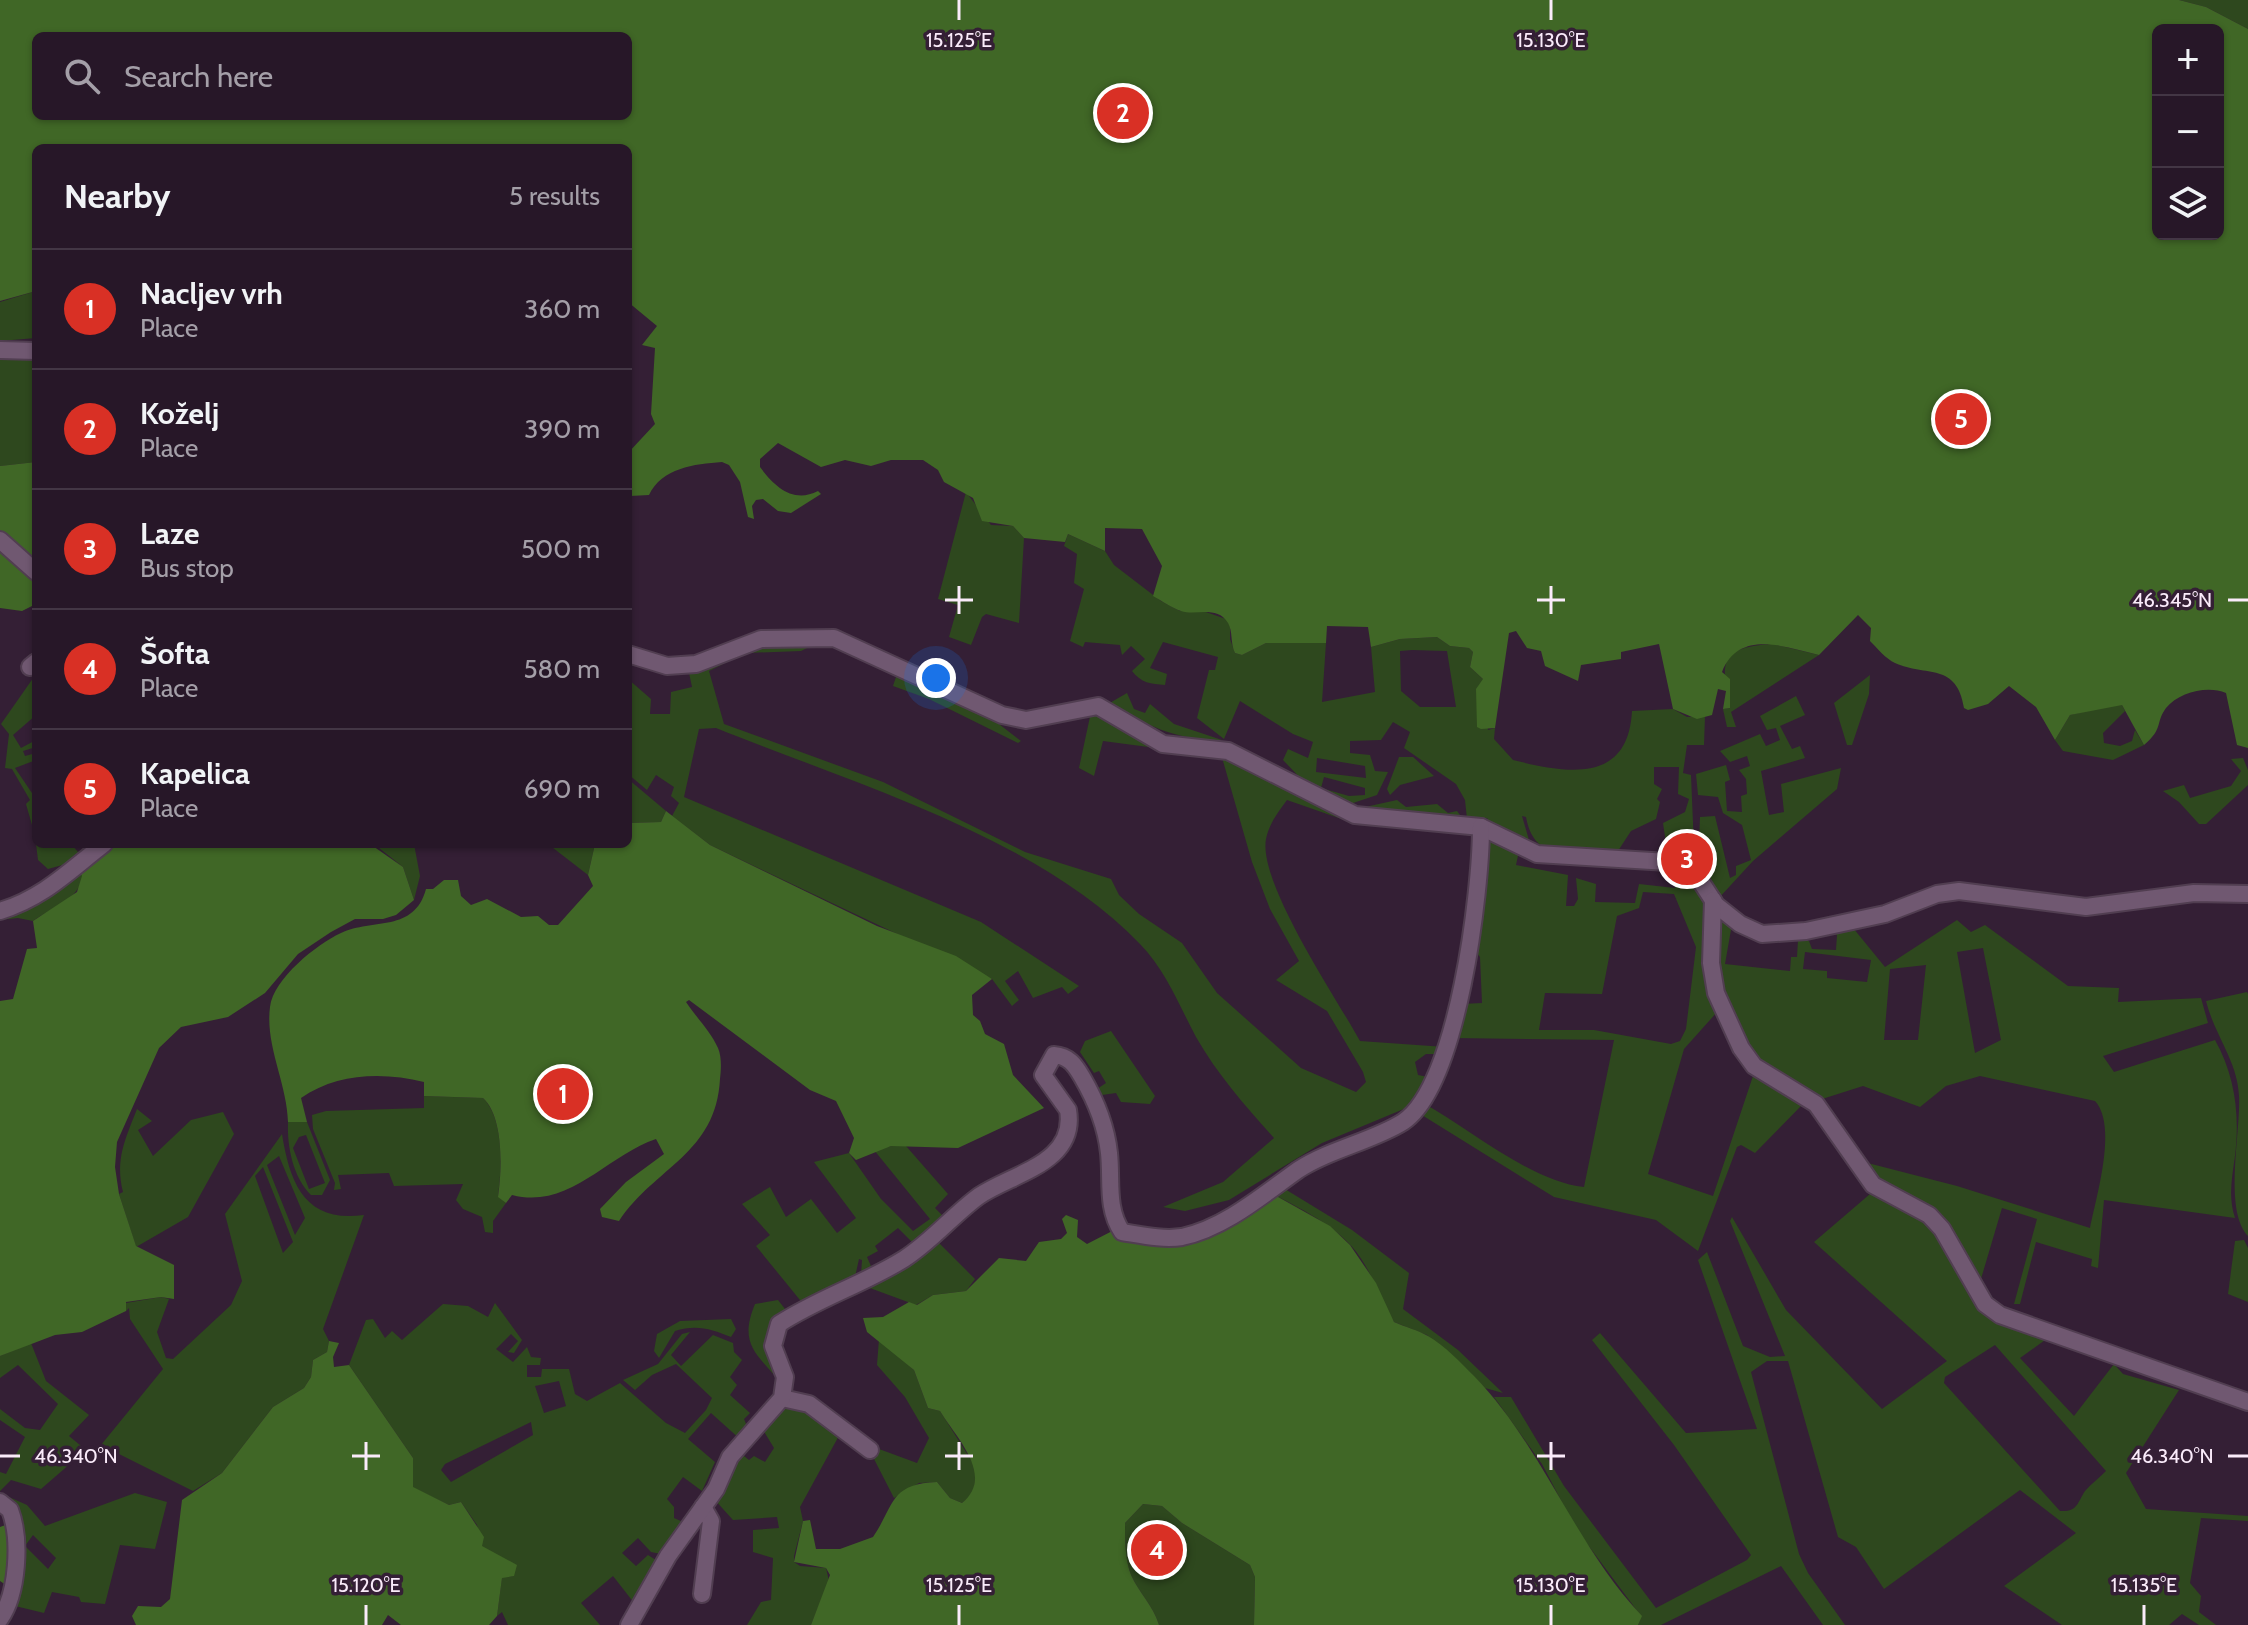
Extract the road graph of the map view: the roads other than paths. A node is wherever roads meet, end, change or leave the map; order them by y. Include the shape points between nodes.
1 (0, 350) edge
2 (32, 351) edge
3 (0, 540) edge
4 (32, 568) edge
5 (632, 655) edge
6 (1481, 827) junction
7 (99, 848) edge
8 (2248, 894) edge
9 (1713, 900) junction
10 (0, 911) edge
11 (782, 1398) junction
12 (2248, 1402) edge
13 (870, 1450) dead end
14 (0, 1502) edge
15 (703, 1507) junction
16 (702, 1594) dead end
17 (0, 1619) edge
18 (629, 1625) edge

1 - 2 street
3 - 4 street
5 - 6 street via 667,666 696,664 761,639 834,638 1002,715 1026,720 1098,706 1163,744 1228,751 1355,815
6 - 9 street via 1537,854 1692,868
6 - 11 street via 1458,1011 1438,1073 1406,1120 1302,1167 1246,1206 1191,1234 1166,1238 1122,1232 1113,1219 1109,1152 1099,1107 1075,1065 1054,1055 1043,1075 1068,1110 1065,1142 1041,1165 976,1199 906,1257 779,1324 773,1346 785,1377
7 - 10 street via 62,881
8 - 9 street via 2194,893 2086,907 1959,891 1885,914 1806,931 1762,934 1740,924
9 - 12 street via 1711,963 1716,993 1741,1048 1754,1066 1816,1104 1873,1185 1929,1215 1985,1304 2000,1315
11 - 13 street via 809,1404
11 - 15 street via 730,1457
14 - 17 street via 10,1510 15,1538 12,1589
15 - 16 street via 711,1521
15 - 18 street

